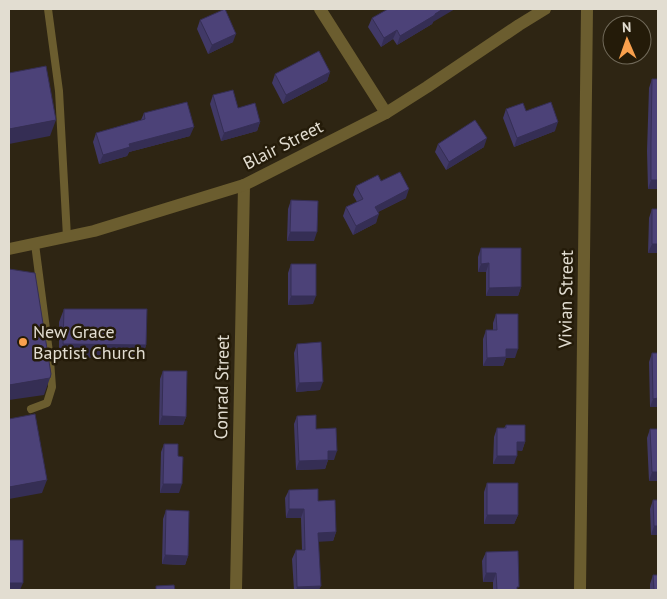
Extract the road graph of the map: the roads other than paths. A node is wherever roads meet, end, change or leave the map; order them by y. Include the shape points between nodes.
1 (48, 9) edge
2 (320, 9) edge
3 (545, 9) edge
4 (587, 9) edge
5 (386, 112) junction
6 (244, 185) junction
7 (67, 237) junction
8 (35, 244) junction
9 (9, 249) edge
10 (31, 409) dead end
11 (236, 590) edge
12 (580, 590) edge

1 - 7 lane via 59,91
2 - 5 street
3 - 5 street, Blair Street
4 - 12 street, Vivian Street
5 - 6 street, Blair Street
6 - 7 street, Blair Street via 94,232
6 - 11 street, Conrad Street
7 - 8 street, Blair Street
8 - 9 street, Blair Street
8 - 10 lane via 52,387 47,403

